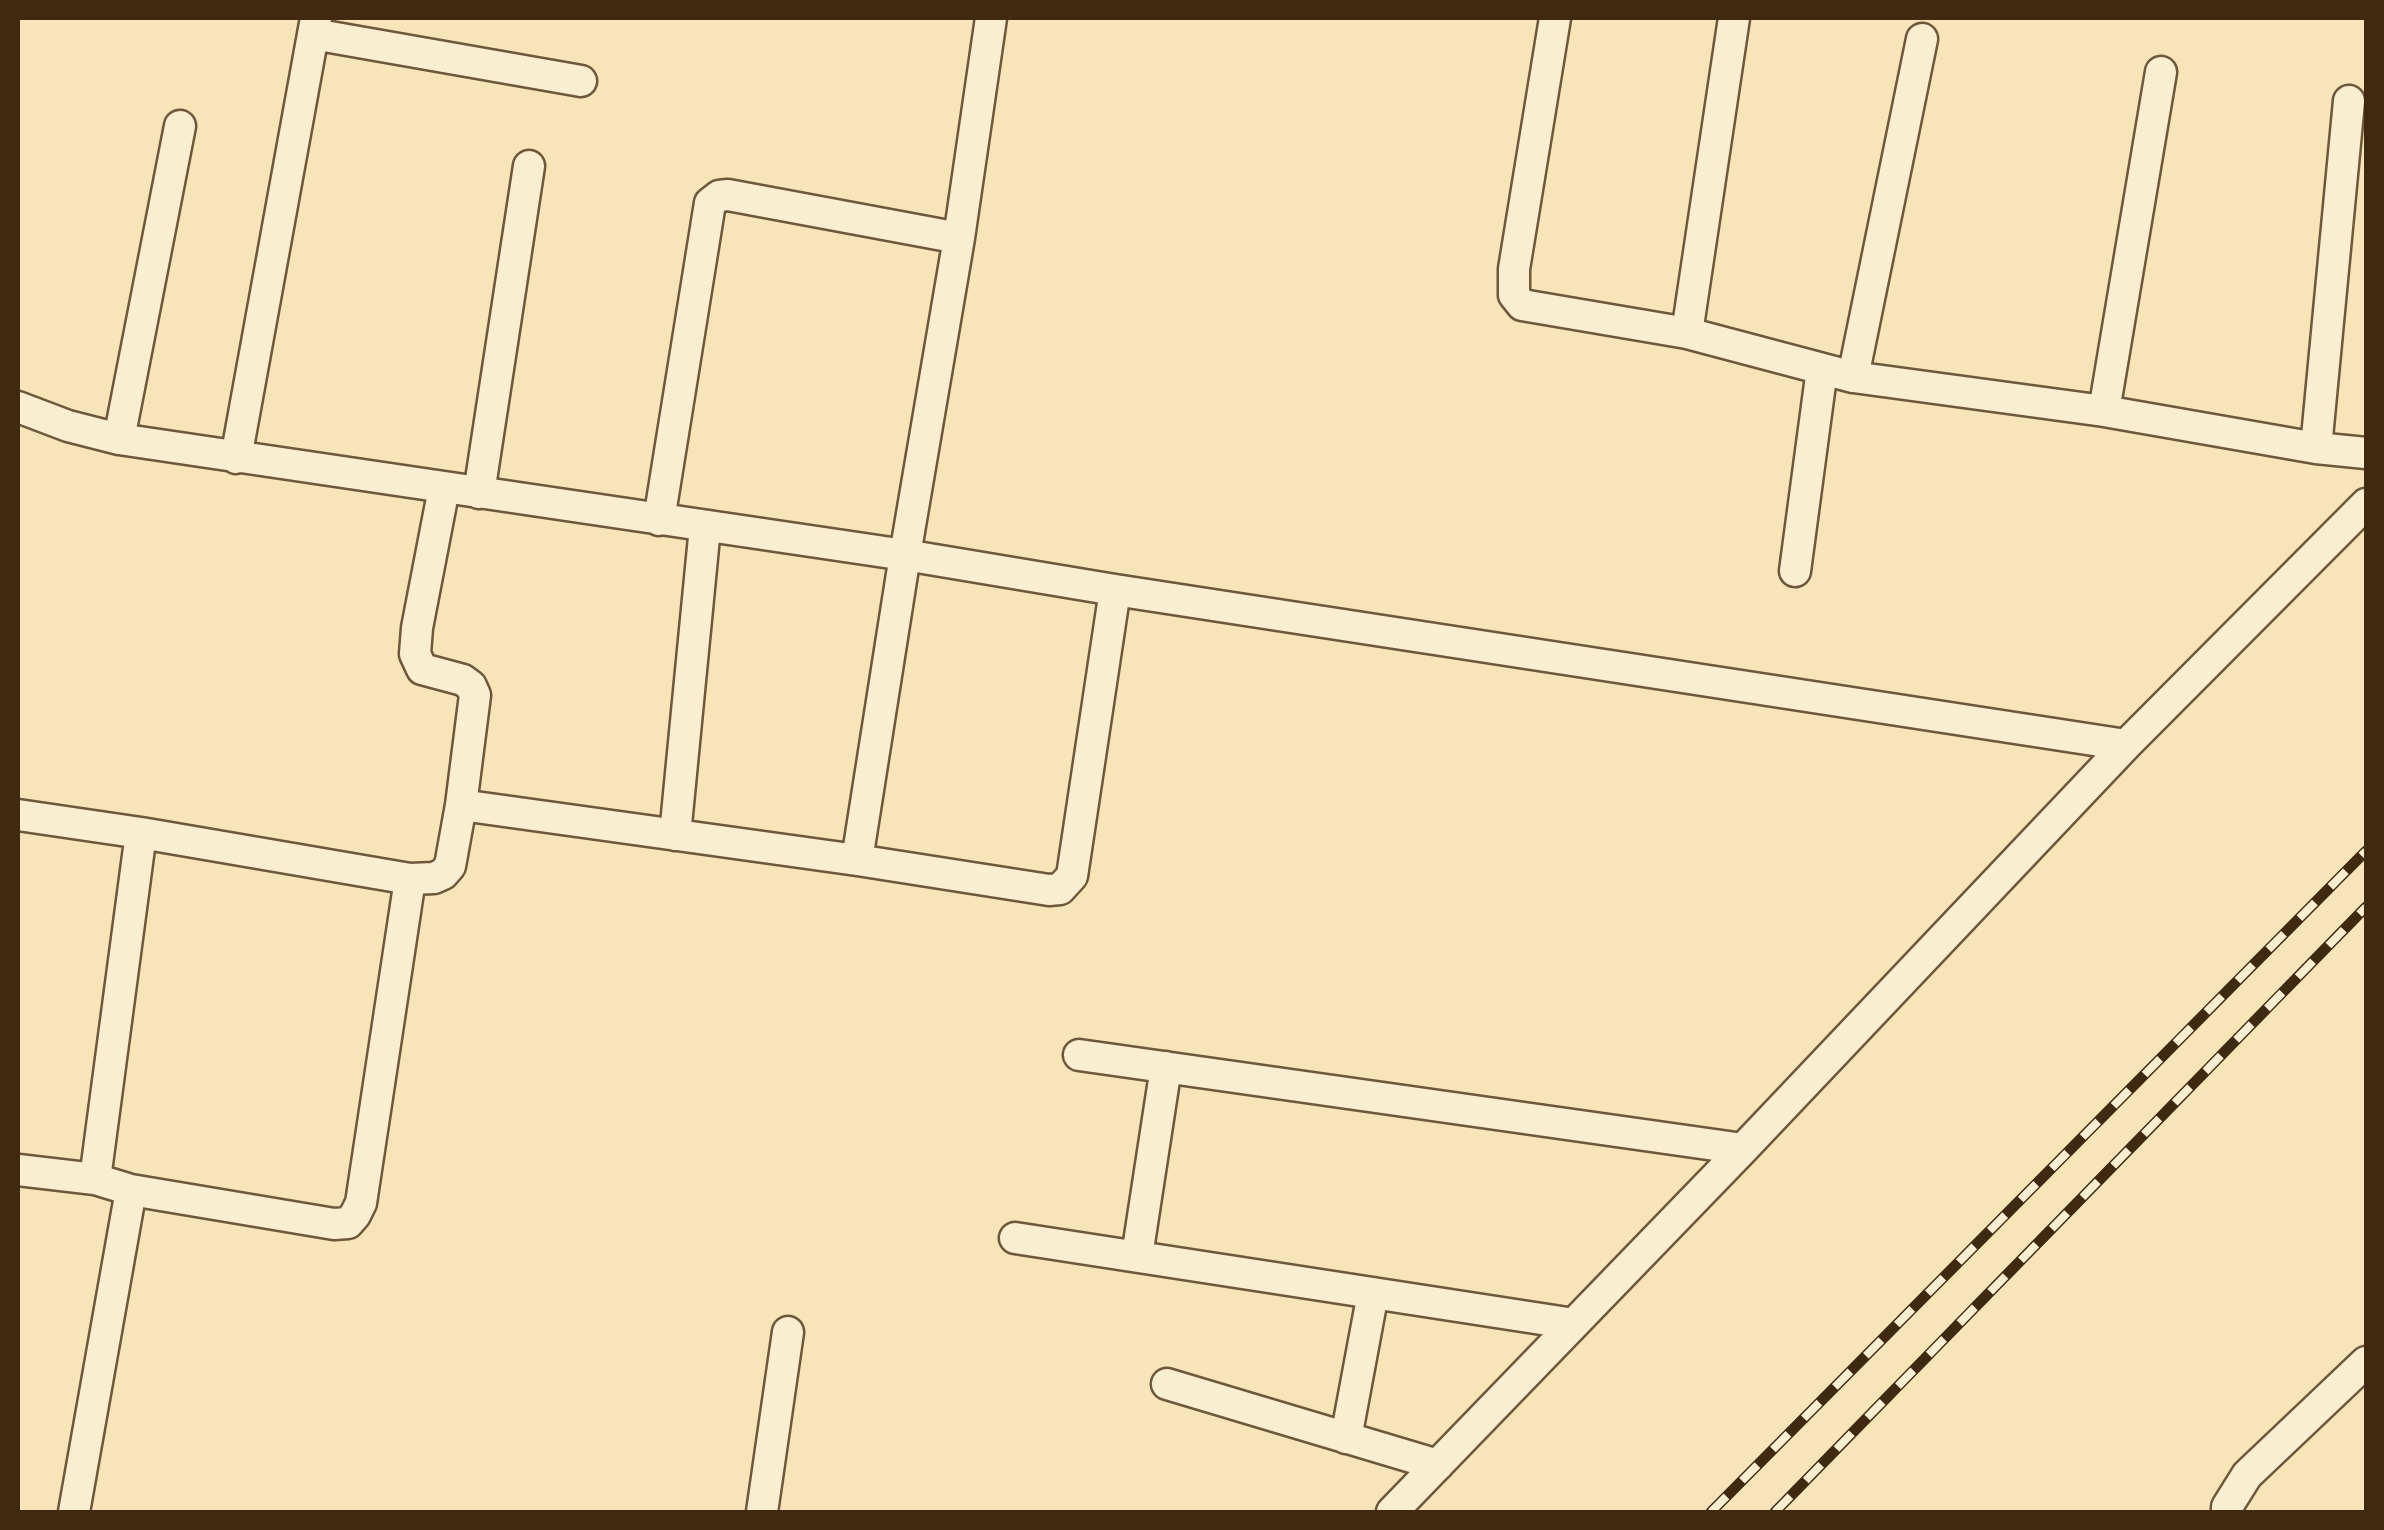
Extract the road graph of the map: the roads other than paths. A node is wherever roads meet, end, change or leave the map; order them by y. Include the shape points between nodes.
1 (991, 18) edge
2 (1555, 18) edge
3 (1734, 18) edge
4 (314, 26) edge
5 (1922, 39) dead end
6 (2161, 72) dead end
7 (581, 81) dead end
8 (2348, 101) dead end
9 (180, 126) dead end
10 (529, 166) dead end
11 (958, 238) junction
12 (1687, 333) junction
13 (1822, 369) junction
14 (1853, 377) junction
15 (18, 407) edge
16 (2104, 410) junction
17 (119, 440) junction
18 (2316, 448) junction
19 (2366, 453) edge
20 (236, 458) junction
21 (444, 488) junction
22 (478, 493) junction
23 (2366, 504) edge
24 (659, 520) junction
25 (705, 527) junction
26 (905, 555) junction
27 (1795, 571) dead end
28 (1114, 590) junction
29 (2126, 745) junction
30 (462, 805) junction
31 (18, 814) edge
32 (141, 833) junction
33 (675, 835) junction
34 (857, 860) junction
35 (410, 878) junction
36 (1080, 1055) dead end
37 (1166, 1067) junction
38 (1744, 1149) junction
39 (18, 1170) edge
40 (95, 1179) junction
41 (131, 1190) junction
42 (1015, 1238) dead end
43 (1137, 1256) junction
44 (1373, 1293) junction
45 (1574, 1324) junction
46 (788, 1332) dead end
47 (2366, 1362) edge
48 (1167, 1384) dead end
49 (1346, 1438) junction
50 (1438, 1466) junction
51 (74, 1512) edge
52 (762, 1512) edge
53 (1392, 1512) edge
54 (2226, 1512) edge

1 - 11 street
2 - 12 street via 1514,295 1522,304 1548,310
3 - 12 street
4 - 7 street
4 - 20 street
5 - 14 street
6 - 16 street
8 - 18 street
9 - 17 street
10 - 22 street
11 - 24 street via 728,195 710,203
11 - 26 street
12 - 13 street
13 - 14 street
13 - 27 street
14 - 16 street
15 - 17 street
16 - 18 street
17 - 20 street
18 - 19 street
20 - 21 street
21 - 22 street
21 - 30 street via 415,654 422,669 462,680 476,695
22 - 24 street
23 - 29 street
24 - 25 street
25 - 26 street
25 - 33 street
26 - 28 street
26 - 34 street
28 - 29 street
28 - 34 street via 1067,884 1049,890
29 - 38 street
30 - 33 street
30 - 35 street via 450,866 434,878
31 - 32 street
32 - 35 street
32 - 40 street
33 - 34 street
35 - 41 street via 360,1203 348,1223
36 - 37 street
37 - 38 street
37 - 43 street
38 - 45 street
39 - 40 street
40 - 41 street
41 - 51 street
42 - 43 street
43 - 44 street
44 - 45 street
44 - 49 street
45 - 50 street
46 - 52 street
47 - 54 street via 2248,1475
48 - 49 street
49 - 50 street
50 - 53 street

